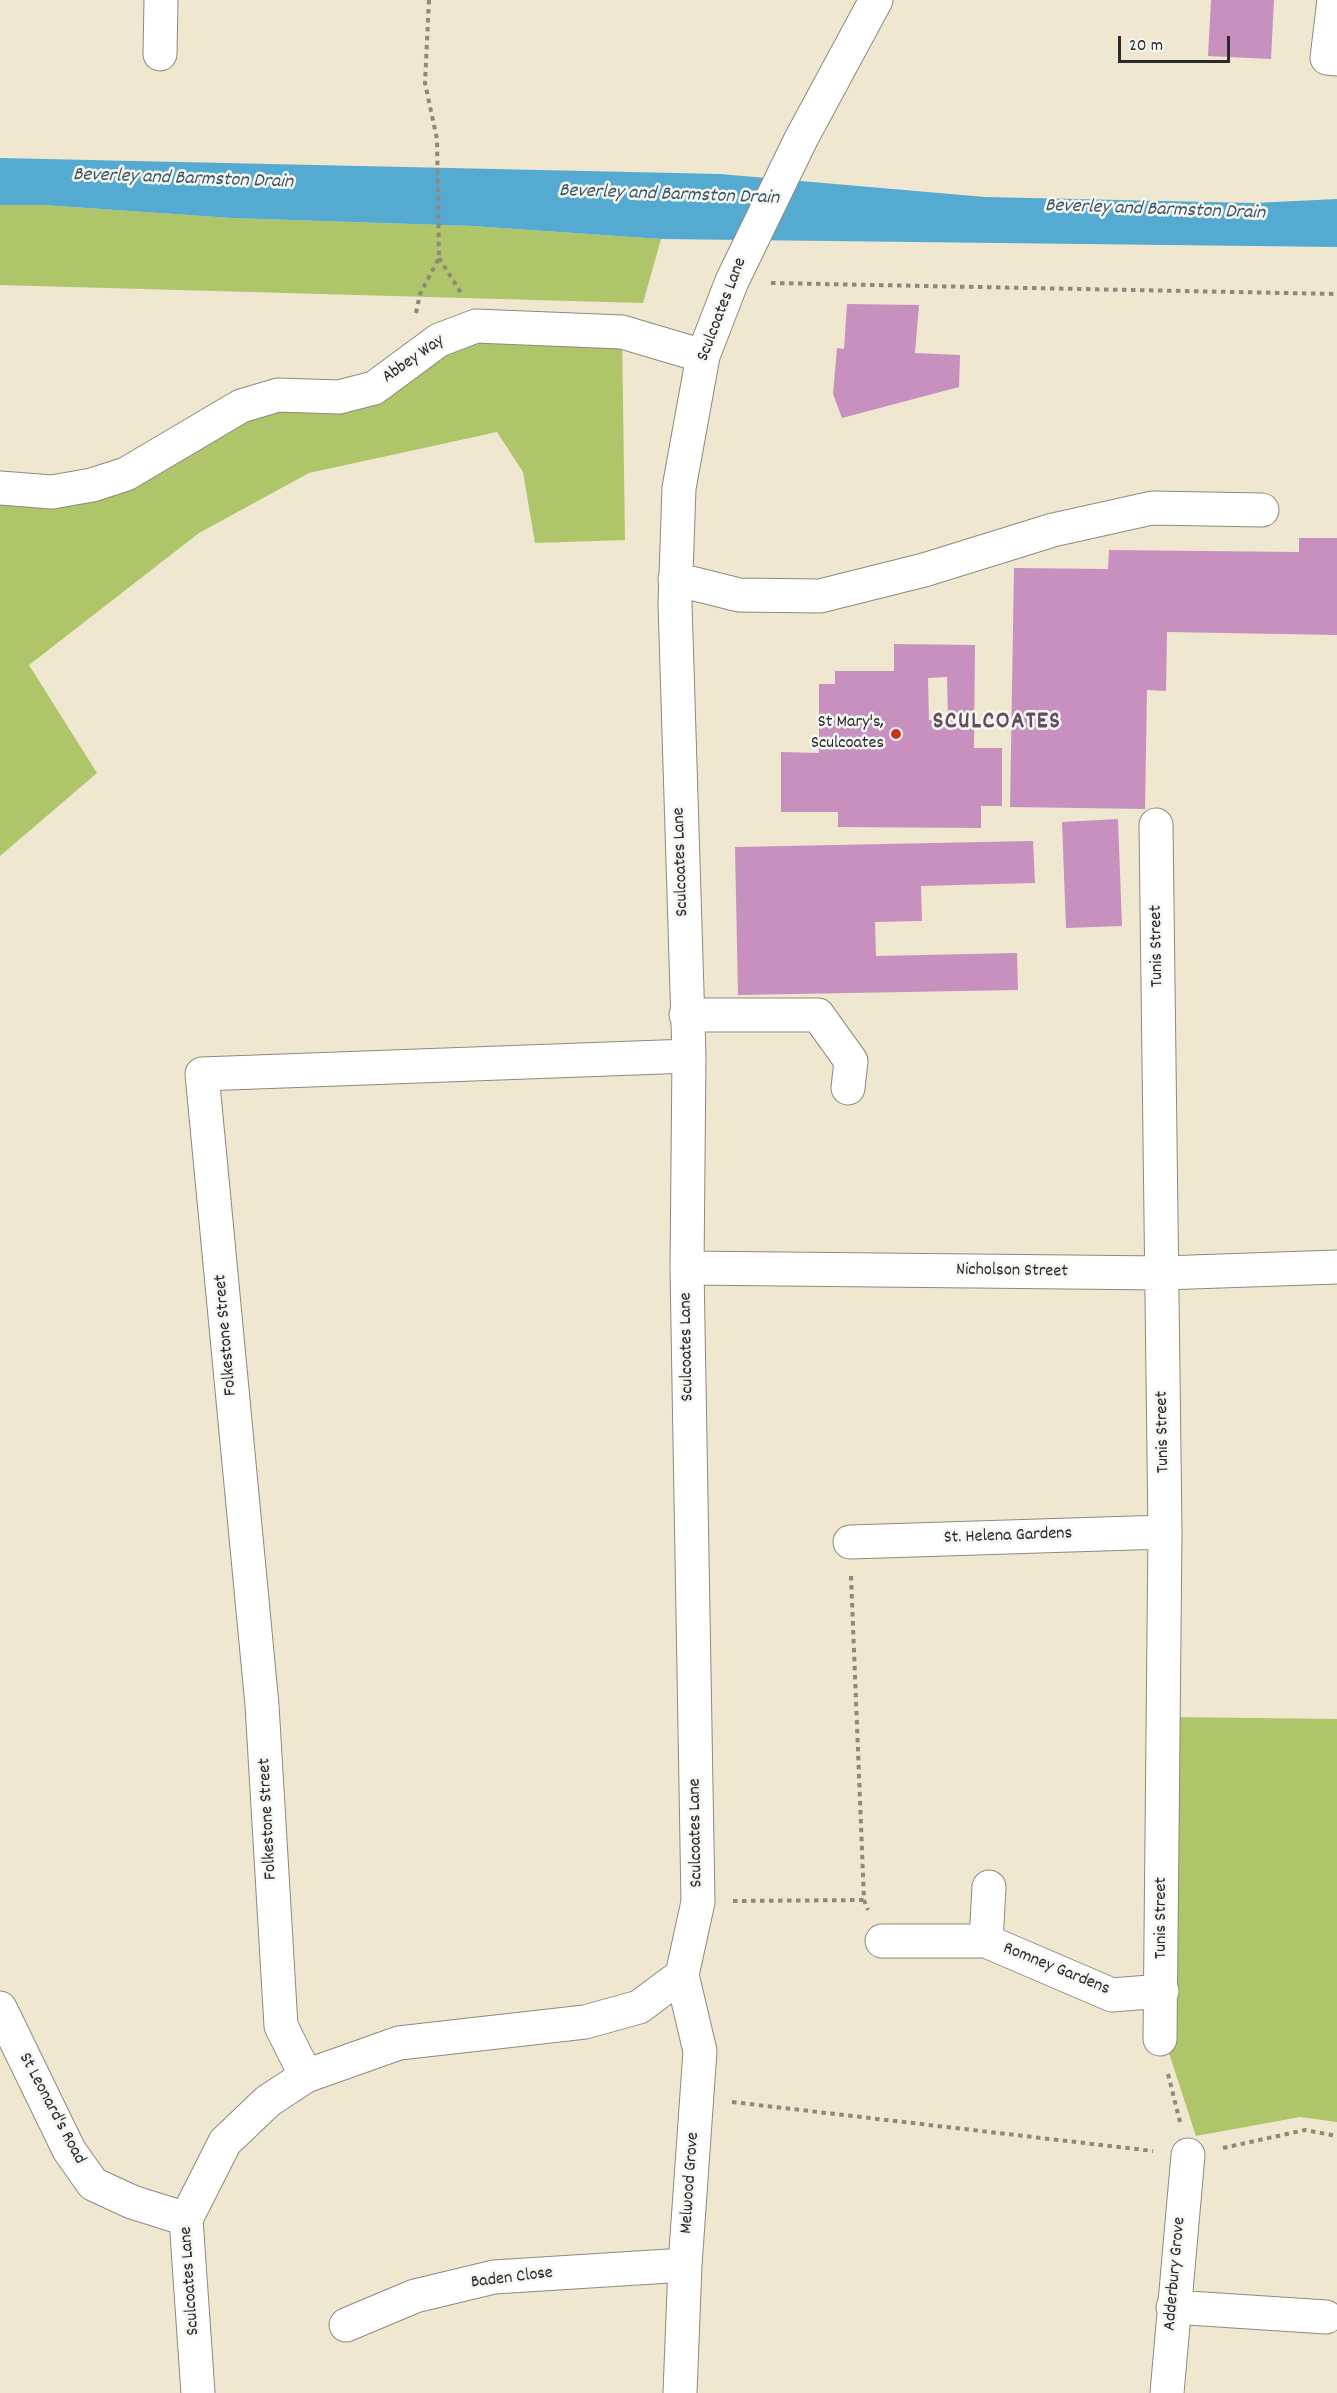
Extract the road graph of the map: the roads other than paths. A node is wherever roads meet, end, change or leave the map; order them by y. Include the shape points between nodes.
1 (161, 0) edge
2 (876, 0) edge
3 (1334, 0) edge
4 (160, 54) dead end
5 (1337, 59) edge
6 (703, 356) junction
7 (0, 488) edge
8 (1262, 510) dead end
9 (675, 579) junction
10 (1156, 825) dead end
11 (686, 1015) junction
12 (689, 1056) junction
13 (848, 1088) dead end
14 (1337, 1267) edge
15 (687, 1268) junction
16 (1163, 1273) junction
17 (1165, 1532) junction
18 (850, 1542) road end
19 (989, 1887) dead end
20 (882, 1941) dead end
21 (986, 1941) junction
22 (682, 1975) junction
23 (1162, 1991) junction
24 (0, 2008) edge
25 (1160, 2039) road end
26 (306, 2076) junction
27 (1188, 2155) road end
28 (186, 2219) junction
29 (685, 2265) junction
30 (1173, 2307) junction
31 (1326, 2317) dead end
32 (346, 2325) dead end
33 (198, 2393) edge
34 (680, 2393) edge
35 (1167, 2393) edge

1 - 4 street
2 - 6 street, Sculcoates Lane via 748,246
3 - 5 street via 1327,58
6 - 7 street, Abbey Way via 622,332 476,326 439,340 374,388 339,397 278,395 241,406 126,474 52,492
6 - 9 street, Sculcoates Lane via 679,488
8 - 9 street via 1152,508 1053,530 924,570 820,596 739,595
9 - 11 street, Sculcoates Lane
10 - 16 street, Tunis Street
11 - 12 street, Sculcoates Lane
11 - 13 street via 818,1016 851,1061
12 - 15 street, Sculcoates Lane
12 - 26 street, Folkestone Street via 202,1074 262,1705 281,2026
14 - 16 street, Nicholson Street
15 - 16 street, Nicholson Street
15 - 22 street, Sculcoates Lane via 698,1902
16 - 17 street, Tunis Street
17 - 18 street, St. Helena Gardens
17 - 23 street, Tunis Street
19 - 21 street, Romney Gardens
20 - 21 street, Romney Gardens
21 - 23 street, Romney Gardens via 1112,1995
22 - 26 street, Sculcoates Lane via 639,2007 585,2022 399,2043
22 - 29 street, Melwood Grove via 700,2051
23 - 25 street, Tunis Street
24 - 28 street, St Leonard's Road via 69,2150 93,2184 132,2202
26 - 28 street, Sculcoates Lane via 268,2101 225,2142
27 - 30 street, Adderbury Grove
28 - 33 street, Sculcoates Lane
29 - 32 street, Baden Close via 494,2277 416,2296
29 - 34 street, Melwood Grove
30 - 31 street
30 - 35 street, Adderbury Grove

